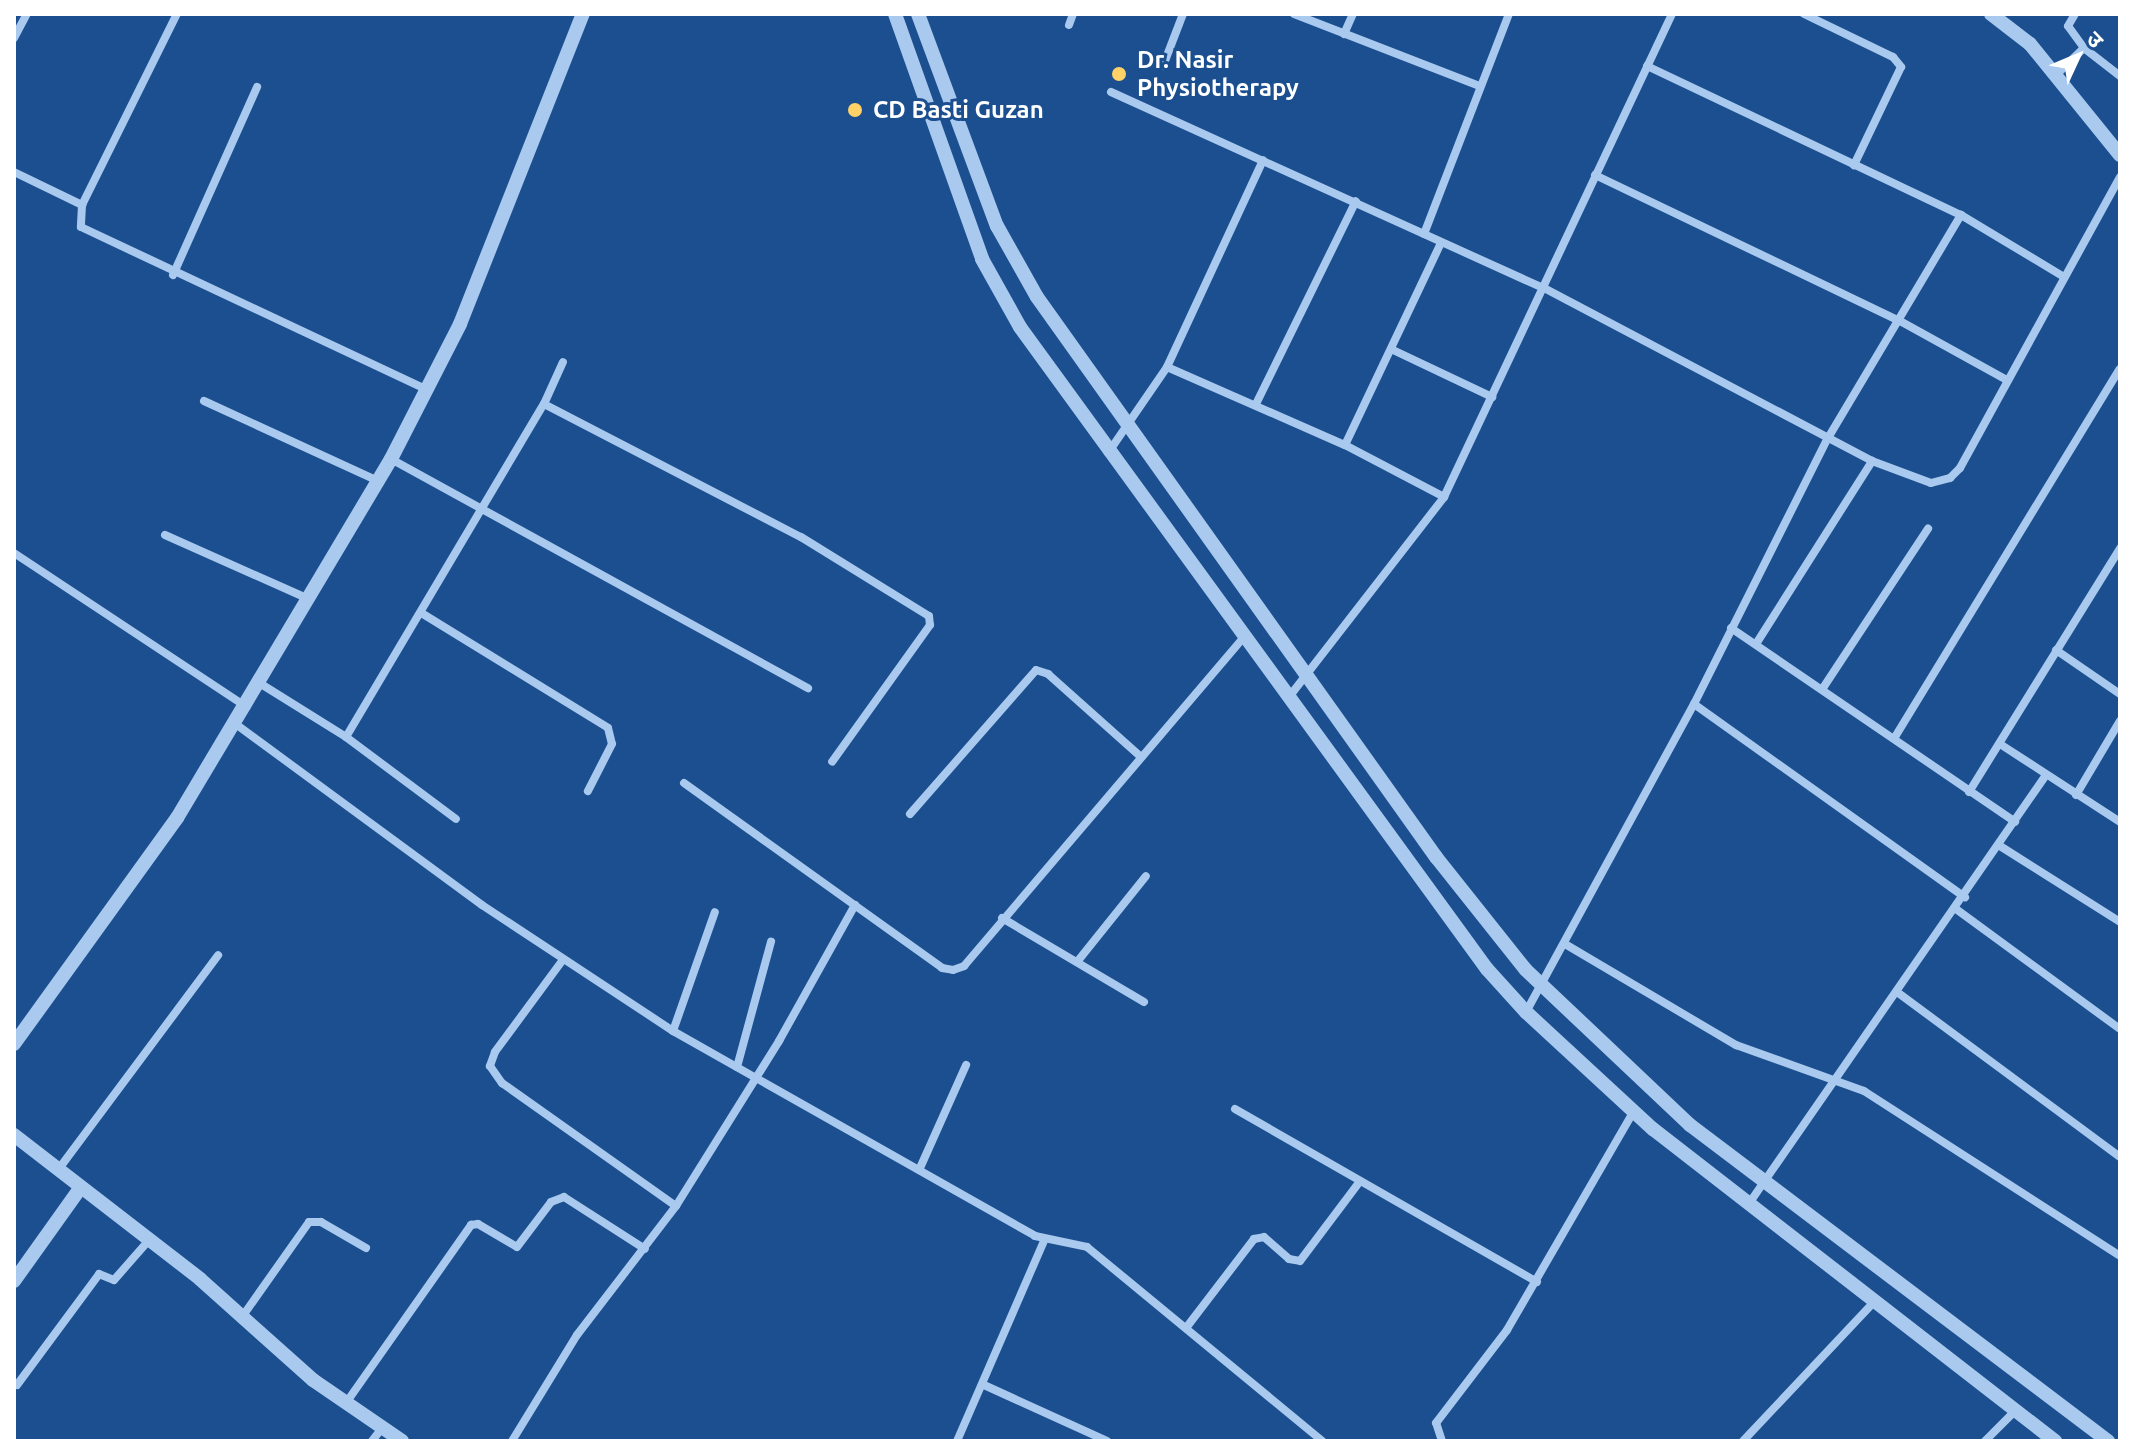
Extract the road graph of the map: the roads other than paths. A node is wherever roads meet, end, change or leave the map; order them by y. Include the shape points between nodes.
1 (27, 14) edge
2 (583, 14) edge
3 (895, 14) edge
4 (918, 14) edge
5 (1073, 14) edge
6 (1183, 14) edge
7 (1294, 14) edge
8 (1353, 14) edge
9 (1509, 14) edge
10 (1672, 14) edge
11 (1804, 14) edge
12 (1991, 14) edge
13 (2075, 14) edge
14 (176, 15) edge
15 (1069, 25) dead end
16 (1344, 34) junction
17 (14, 38) edge
18 (2084, 48) junction
19 (1163, 66) dead end
20 (1647, 66) junction
21 (2056, 75) junction
22 (2120, 76) edge
23 (1480, 86) junction
24 (257, 87) dead end
25 (1111, 92) dead end
26 (2120, 155) edge
27 (1263, 160) junction
28 (1854, 165) junction
29 (14, 172) edge
30 (1595, 175) junction
31 (2120, 177) edge
32 (1356, 201) junction
33 (82, 205) junction
34 (1961, 215) junction
35 (1424, 234) junction
36 (1441, 243) junction
37 (173, 275) junction
38 (2064, 277) junction
39 (1544, 288) junction
40 (1900, 321) junction
41 (1393, 350) junction
42 (563, 362) dead end
43 (1167, 367) junction
44 (2120, 369) edge
45 (2007, 380) junction
46 (426, 389) junction
47 (1492, 397) junction
48 (204, 401) dead end
49 (544, 404) junction
50 (1256, 404) junction
51 (1127, 427) junction
52 (1828, 438) junction
53 (1345, 445) junction
54 (1108, 454) junction
55 (391, 459) junction
56 (1872, 461) junction
57 (378, 481) junction
58 (1444, 497) junction
59 (484, 507) junction
60 (1928, 529) dead end
61 (165, 535) dead end
62 (2120, 548) edge
63 (14, 553) edge
64 (309, 599) junction
65 (423, 614) junction
66 (1731, 628) junction
67 (1244, 637) junction
68 (1756, 644) junction
69 (2056, 650) junction
70 (1309, 676) junction
71 (261, 684) junction
72 (808, 688) dead end
73 (1823, 688) junction
74 (2120, 694) edge
75 (1288, 698) junction
76 (1694, 704) junction
77 (247, 707) junction
78 (2120, 721) edge
79 (237, 725) junction
80 (346, 737) junction
81 (1895, 737) junction
82 (2000, 744) junction
83 (1141, 757) junction
84 (832, 762) dead end
85 (2046, 775) junction
86 (684, 783) dead end
87 (588, 791) dead end
88 (1969, 792) junction
89 (2076, 795) junction
90 (910, 814) dead end
91 (456, 819) dead end
92 (2015, 822) junction
93 (2120, 822) edge
94 (2000, 846) junction
95 (1146, 876) dead end
96 (1965, 897) junction
97 (855, 905) junction
98 (1956, 909) junction
99 (715, 912) dead end
100 (1002, 918) junction
101 (2120, 922) edge
102 (771, 942) dead end
103 (1565, 944) junction
104 (218, 955) dead end
105 (562, 961) junction
106 (1077, 962) junction
107 (1542, 985) junction
108 (1897, 992) junction
109 (1144, 1002) dead end
110 (1526, 1012) junction
111 (2120, 1029) edge
112 (673, 1031) junction
113 (14, 1044) edge
114 (966, 1065) dead end
115 (737, 1067) junction
116 (757, 1077) junction
117 (1835, 1078) junction
118 (1235, 1109) dead end
119 (1634, 1111) junction
120 (14, 1135) edge
121 (2120, 1157) edge
122 (920, 1168) junction
123 (57, 1171) junction
124 (1360, 1181) junction
125 (1763, 1182) junction
126 (81, 1187) junction
127 (1748, 1205) junction
128 (676, 1206) junction
129 (150, 1239) junction
130 (1045, 1239) junction
131 (366, 1248) dead end
132 (645, 1249) junction
133 (2120, 1256) edge
134 (14, 1281) edge
135 (1537, 1282) junction
136 (1874, 1302) junction
137 (242, 1317) junction
138 (1186, 1328) junction
139 (17, 1385) dead end
140 (984, 1385) junction
141 (345, 1404) junction
142 (2016, 1410) junction
143 (383, 1427) junction
144 (1091, 1432) junction
145 (372, 1441) edge
146 (402, 1441) edge
147 (512, 1441) edge
148 (957, 1441) edge
149 (1084, 1441) edge
150 (1107, 1441) edge
151 (1322, 1441) edge
152 (1442, 1441) edge
153 (1743, 1441) edge
154 (1985, 1441) edge
155 (2055, 1441) edge
156 (2108, 1441) edge

1 - 17 street
2 - 46 street via 460,324
3 - 54 street via 982,259 1049,374
4 - 51 street via 1013,260
5 - 15 street
6 - 19 street
7 - 16 street
8 - 16 street
9 - 23 street
10 - 20 street
11 - 28 street via 1893,57 1901,67
12 - 21 street via 2030,44
13 - 18 street via 2068,26
14 - 33 street
16 - 23 street
18 - 21 street
18 - 22 street
20 - 28 street
20 - 30 street
21 - 26 street
23 - 35 street
24 - 37 street
25 - 27 street
27 - 32 street
27 - 43 street
28 - 34 street
29 - 33 street
30 - 39 street
30 - 40 street
31 - 38 street
32 - 35 street
32 - 50 street
33 - 37 street via 81,227
34 - 38 street
34 - 40 street
35 - 36 street
36 - 39 street
36 - 41 street
37 - 46 street
38 - 45 street
39 - 47 street
39 - 52 street
40 - 45 street
40 - 52 street
41 - 47 street
41 - 53 street
42 - 49 street
43 - 50 street
43 - 51 street
44 - 81 street
45 - 56 street via 1950,478 1931,483
46 - 55 street
47 - 58 street
48 - 57 street
49 - 59 street
49 - 84 street via 801,537 929,616 930,625
50 - 53 street
51 - 54 street
51 - 70 street
52 - 56 street
52 - 66 street
53 - 58 street
54 - 67 street
55 - 57 street
55 - 59 street
56 - 68 street
57 - 64 street
58 - 70 street
59 - 65 street
59 - 72 street
60 - 73 street
61 - 64 street
62 - 69 street
63 - 77 street
64 - 71 street
65 - 80 street
65 - 87 street via 608,728 612,744
66 - 68 street
66 - 76 street
67 - 75 street
67 - 83 street
68 - 73 street
69 - 74 street
69 - 82 street
70 - 75 street
70 - 107 street via 1436,857
71 - 77 street
71 - 80 street
73 - 81 street
75 - 110 street via 1417,877
76 - 96 street
76 - 103 street
77 - 79 street
78 - 89 street
79 - 105 street
79 - 113 street via 177,818
80 - 91 street
81 - 88 street
82 - 85 street
82 - 88 street
83 - 90 street via 1048,674 1036,670
83 - 100 street
85 - 89 street
85 - 92 street
86 - 97 street
88 - 92 street
89 - 93 street
92 - 94 street
94 - 96 street
94 - 101 street
95 - 106 street
96 - 98 street
97 - 100 street via 942,968 953,970 964,966
97 - 116 street
98 - 108 street
98 - 111 street
99 - 112 street
100 - 106 street
102 - 115 street
103 - 107 street
103 - 117 street via 1736,1045
104 - 123 street
105 - 112 street
105 - 128 street via 490,1066 502,1083
106 - 109 street
107 - 110 street
107 - 125 street via 1622,1065
108 - 117 street
108 - 121 street
110 - 119 street
112 - 115 street
114 - 122 street
115 - 116 street
116 - 122 street
116 - 128 street
117 - 125 street
117 - 133 street
118 - 124 street
119 - 127 street
119 - 135 street
120 - 123 street
122 - 130 street
123 - 126 street
124 - 135 street
124 - 138 street via 1305,1258 1289,1259 1264,1237 1254,1239
125 - 127 street
125 - 156 street
126 - 129 street
126 - 134 street
127 - 136 street
128 - 132 street
129 - 137 street
129 - 139 street via 114,1280 99,1274
130 - 138 street via 1087,1247
130 - 140 street
131 - 137 street via 321,1222 309,1222
132 - 141 street via 564,1197 551,1202 517,1247 471,1225
132 - 147 street via 577,1335
135 - 152 street via 1436,1423
136 - 142 street
136 - 153 street
137 - 141 street
138 - 151 street
140 - 144 street
140 - 148 street
141 - 143 street
142 - 154 street
142 - 155 street
143 - 145 street
143 - 146 street
144 - 149 street
144 - 150 street

